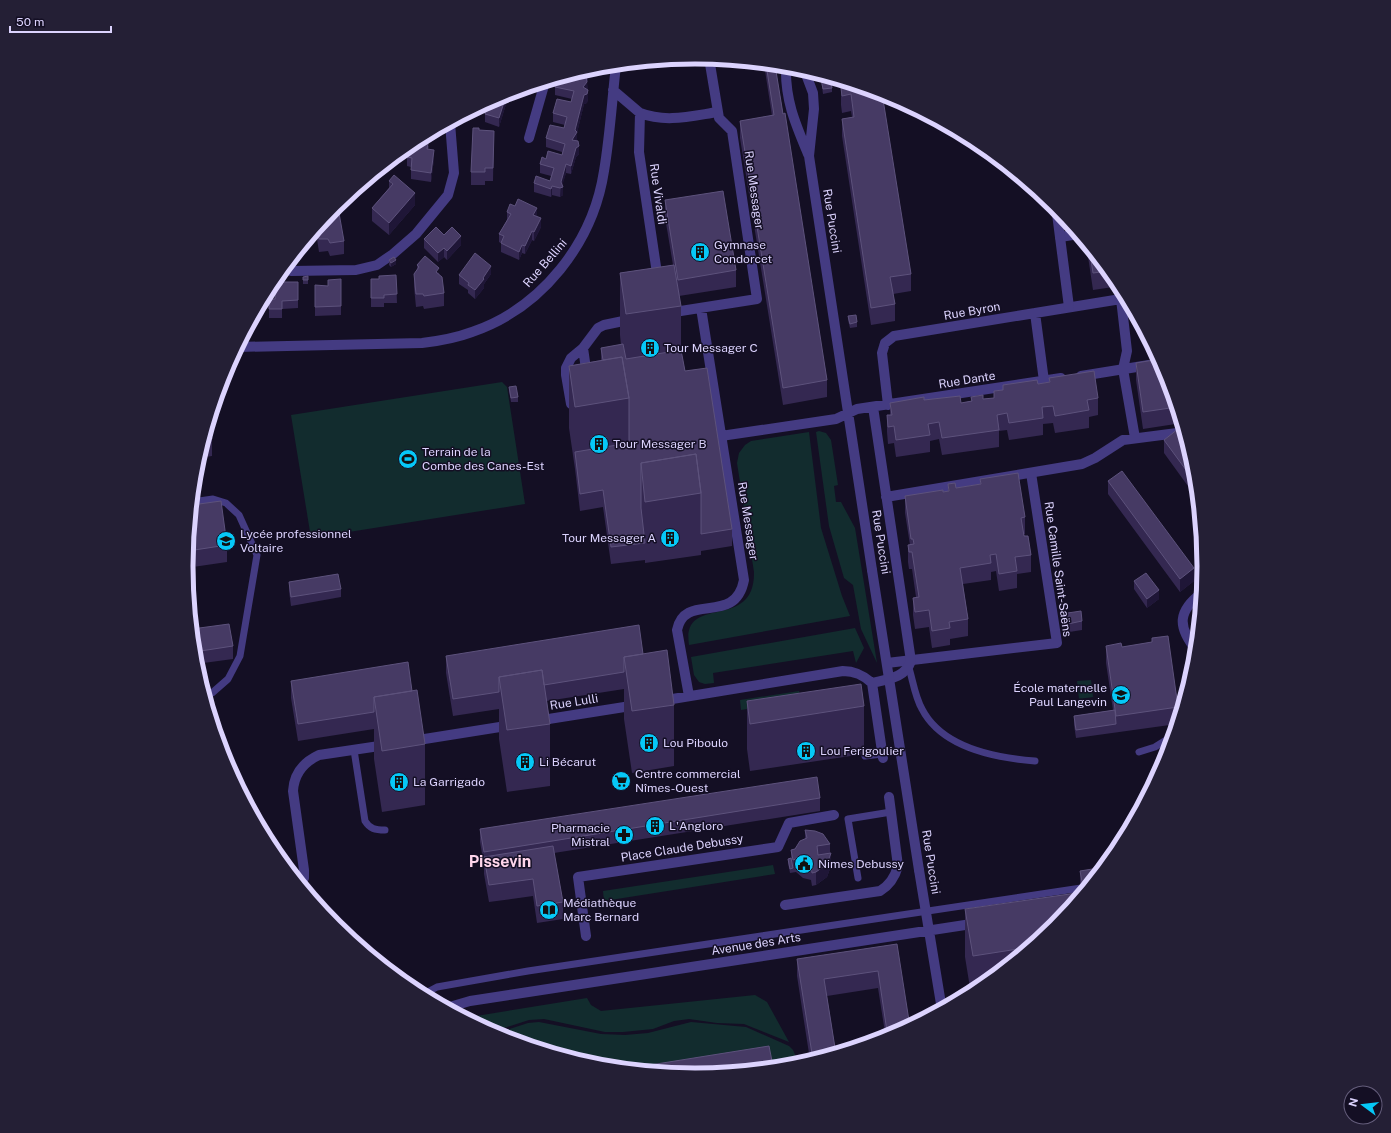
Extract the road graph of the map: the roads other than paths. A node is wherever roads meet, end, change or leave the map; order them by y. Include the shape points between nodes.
1 (710, 64) edge
2 (615, 71) edge
3 (786, 72) edge
4 (807, 77) edge
5 (543, 88) edge
6 (613, 90) junction
7 (718, 112) junction
8 (640, 113) junction
9 (450, 128) edge
10 (529, 138) dead end
11 (808, 156) junction
12 (1058, 218) edge
13 (1073, 235) edge
14 (1060, 237) junction
15 (290, 271) edge
16 (659, 291) edge
17 (1121, 299) edge
18 (1124, 305) edge
19 (1069, 307) junction
20 (701, 308) junction
21 (660, 312) edge
22 (1035, 313) junction
23 (640, 318) edge
24 (244, 347) edge
25 (582, 348) junction
26 (1155, 364) edge
27 (1123, 369) junction
28 (1044, 381) junction
29 (588, 386) edge
30 (888, 405) junction
31 (873, 407) junction
32 (579, 411) edge
33 (848, 413) junction
34 (1180, 433) edge
35 (721, 436) junction
36 (1135, 438) junction
37 (1031, 473) junction
38 (886, 497) junction
39 (197, 501) edge
40 (1197, 597) edge
41 (1192, 644) edge
42 (887, 663) junction
43 (910, 664) junction
44 (872, 683) junction
45 (210, 695) edge
46 (689, 696) junction
47 (1167, 739) edge
48 (354, 750) junction
49 (1139, 752) dead end
50 (865, 756) dead end
51 (883, 756) joint
52 (1035, 761) dead end
53 (889, 797) dead end
54 (891, 812) junction
55 (834, 815) dead end
56 (385, 830) dead end
57 (858, 878) dead end
58 (303, 879) edge
59 (1081, 888) edge
60 (786, 905) dead end
61 (925, 910) junction
62 (991, 921) edge
63 (928, 931) junction
64 (586, 936) dead end
65 (428, 992) edge
66 (941, 1005) edge
67 (452, 1006) edge

1 - 7 street, Rue Messager
2 - 6 street, Rue Bellini
3 - 11 street, Rue Puccini via 788,104
4 - 11 street, Rue Puccini via 814,104
5 - 10 street
6 - 8 street
6 - 24 street, Rue Bellini via 604,171 590,222 573,254 542,290 520,307 473,332 422,343
7 - 8 street via 668,119
7 - 20 street, Rue Messager via 719,118 732,131 757,299
8 - 16 street, Rue Vivaldi via 639,152
9 - 15 street via 454,173 448,195 416,234 377,265 356,270
11 - 33 street, Rue Puccini
12 - 14 street
13 - 14 street
14 - 19 street
17 - 19 street, Rue Byron
18 - 27 street via 1127,351
19 - 22 street, Rue Byron
20 - 21 street, Rue Messager
20 - 35 street, Rue Messager
22 - 28 street
22 - 30 street, Rue Byron via 894,336 885,343 882,353
23 - 25 street via 598,328
25 - 29 street
25 - 32 street via 571,358 566,368 572,412
26 - 27 street, Rue Dante
27 - 28 street, Rue Dante
27 - 36 street
28 - 30 street, Rue Dante
30 - 31 street, Rue Dante
31 - 33 street, Rue Dante
31 - 38 street
33 - 35 street, Rue Dante via 836,419
33 - 42 street, Rue Puccini, bridge
34 - 36 street
35 - 46 street, Rue Messager via 744,580 738,598 730,604 692,611 678,622 677,630
36 - 37 street via 1123,440 1082,464
37 - 38 street
37 - 43 street, Rue Camille Saint-Saëns via 1057,643
38 - 43 street
39 - 45 lane via 213,499 226,503 239,515 257,555 240,656 228,679
40 - 41 street via 1182,616 1184,632
42 - 43 street, Rue Camille Saint-Saëns
42 - 61 street, Rue Puccini, bridge
43 - 44 street via 899,676
43 - 52 lane via 921,709 938,730 954,740 994,755
44 - 46 street, Rue Lulli via 856,673 843,672
44 - 51 street
46 - 48 street, Rue Lulli
47 - 49 lane
48 - 56 lane via 365,821 369,828
48 - 58 street, Rue Lulli via 320,755 312,759 299,770 294,780
50 - 51 lane
53 - 54 street
54 - 57 lane via 848,819
54 - 60 street via 898,866 896,875 886,888
55 - 64 street, Place Claude Debussy via 789,823 778,847 578,878
59 - 61 lane
61 - 63 street, Rue Puccini
61 - 65 lane via 528,971 437,987
62 - 63 street, Avenue des Arts
63 - 66 street, Rue Puccini
63 - 67 street, Avenue des Arts via 470,1001

